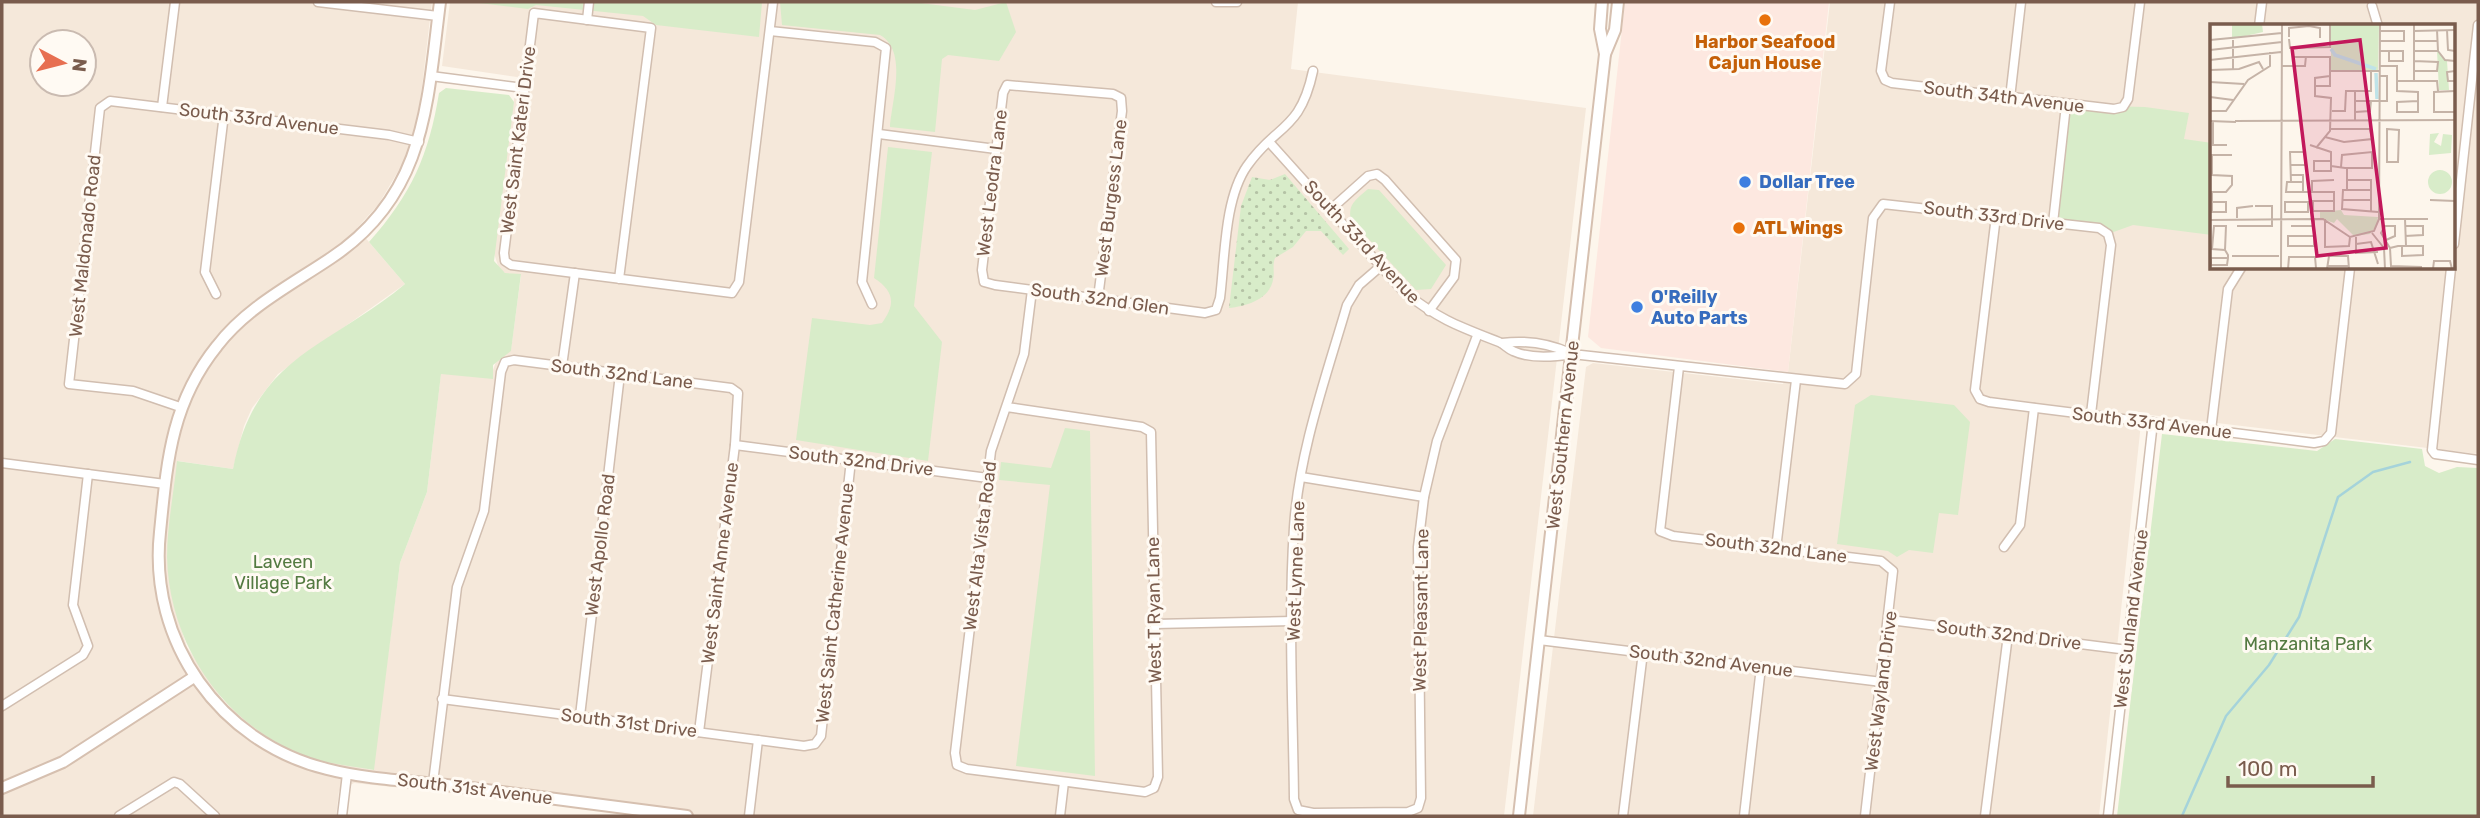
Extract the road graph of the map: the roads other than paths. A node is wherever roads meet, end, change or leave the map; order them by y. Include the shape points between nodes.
1 (175, 2) edge
2 (318, 2) edge
3 (440, 2) edge
4 (589, 2) edge
5 (773, 2) edge
6 (1216, 2) edge
7 (1237, 2) edge
8 (1602, 2) edge
9 (1618, 2) edge
10 (1890, 2) edge
11 (2021, 2) edge
12 (2140, 2) edge
13 (2262, 2) edge
14 (358, 4) edge
15 (2372, 6) dead end
16 (438, 16) junction
17 (587, 20) junction
18 (2259, 24) edge
19 (2377, 24) edge
20 (2478, 25) edge
21 (770, 31) junction
22 (1605, 54) junction
23 (1313, 71) dead end
24 (431, 76) junction
25 (524, 88) junction
26 (1121, 98) joint
27 (2010, 98) junction
28 (2066, 105) junction
29 (162, 107) junction
30 (100, 108) joint
31 (224, 114) junction
32 (879, 134) junction
33 (419, 142) junction
34 (1270, 143) junction
35 (996, 149) junction
36 (1331, 210) junction
37 (1996, 216) junction
38 (2053, 223) junction
39 (2456, 226) edge
40 (1381, 266) junction
41 (2240, 270) edge
42 (2350, 270) edge
43 (2451, 270) edge
44 (575, 273) junction
45 (619, 279) junction
46 (984, 282) joint
47 (1032, 290) junction
48 (216, 294) dead end
49 (1098, 298) junction
50 (872, 304) dead end
51 (1429, 311) junction
52 (1478, 336) junction
53 (1572, 354) junction
54 (562, 366) junction
55 (1679, 367) junction
56 (621, 374) junction
57 (1796, 380) junction
58 (1850, 382) joint
59 (738, 393) joint
60 (180, 407) junction
61 (1007, 407) junction
62 (2034, 408) junction
63 (2091, 414) junction
64 (2153, 422) junction
65 (2211, 430) junction
66 (735, 444) junction
67 (851, 460) junction
68 (2478, 460) edge
69 (2, 463) edge
70 (88, 474) junction
71 (1301, 477) junction
72 (988, 478) junction
73 (165, 484) junction
74 (1424, 497) junction
75 (2004, 547) dead end
76 (1776, 548) junction
77 (1891, 566) joint
78 (1293, 621) junction
79 (1889, 621) junction
80 (1154, 624) junction
81 (2008, 635) junction
82 (1539, 640) junction
83 (2128, 650) junction
84 (1643, 652) junction
85 (1761, 667) junction
86 (194, 677) junction
87 (1882, 682) junction
88 (442, 699) junction
89 (2, 706) edge
90 (580, 716) junction
91 (699, 732) junction
92 (758, 740) junction
93 (815, 744) joint
94 (347, 774) junction
95 (1065, 782) junction
96 (433, 783) junction
97 (2, 788) edge
98 (1360, 814) edge
99 (119, 816) edge
100 (215, 816) edge
101 (342, 816) edge
102 (687, 816) edge
103 (750, 816) edge
104 (1060, 816) edge
105 (1519, 816) edge
106 (1623, 816) edge
107 (1744, 816) edge
108 (1865, 816) edge
109 (1985, 816) edge
110 (2108, 816) edge

1 - 29 street
2 - 14 street
3 - 16 street, South 31st Avenue
4 - 17 street
5 - 21 street
6 - 7 street
8 - 22 street, West Southern Avenue via 1600,29
9 - 22 street, West Southern Avenue via 1615,30
10 - 27 street, South 34th Avenue via 1881,71 1885,80
11 - 27 street
12 - 28 street, South 34th Avenue via 2128,99 2123,107
13 - 18 street
14 - 16 street
15 - 19 street
16 - 24 street, South 31st Avenue
17 - 25 street, West Saint Kateri Drive via 534,13
17 - 45 street via 650,28
20 - 39 street
21 - 32 street via 886,48
21 - 45 street via 738,282 732,293
22 - 53 street, West Southern Avenue
23 - 34 street via 1297,118
24 - 25 street
24 - 33 street, South 31st Avenue
25 - 44 street, West Saint Kateri Drive via 505,261
26 - 35 street, West Leodra Lane via 1007,85
26 - 49 street, West Burgess Lane
27 - 28 street, South 34th Avenue
28 - 38 street
29 - 30 street, South 33rd Avenue via 110,101
29 - 31 street, South 33rd Avenue
30 - 60 street, West Maldonado Road via 69,384 133,391
31 - 33 street, South 33rd Avenue
31 - 48 street via 205,272
32 - 35 street
32 - 50 street via 862,282
33 - 60 street, South 31st Avenue via 393,199 367,232 244,317 206,360
34 - 36 street, South 33rd Avenue
34 - 49 street, South 32nd Glen via 1247,165 1234,189 1216,310 1205,313
35 - 46 street, West Leodra Lane
36 - 40 street, South 33rd Avenue
36 - 51 street via 1368,176 1377,174 1458,266
37 - 38 street, South 33rd Drive
37 - 58 street, South 33rd Drive via 1887,203 1879,207 1873,219 1856,374
37 - 62 street, South 33rd Avenue via 1975,390 1980,399
38 - 63 street, South 33rd Drive via 2099,228 2108,234 2111,246
40 - 51 street, South 33rd Avenue
40 - 71 street, West Lynne Lane via 1359,285 1347,305
41 - 65 street via 2228,289
42 - 65 street, South 33rd Avenue via 2330,433 2324,441
43 - 68 street via 2431,444 2435,454
44 - 45 street
44 - 54 street
46 - 47 street, South 32nd Glen
47 - 49 street, South 32nd Glen
47 - 61 street, West Alta Vista Road via 1024,354
51 - 52 street, South 33rd Avenue
52 - 53 street, South 33rd Avenue via 1502,343 1553,345
52 - 74 street, West Pleasant Lane via 1437,441
53 - 55 street, South 33rd Avenue
53 - 82 street, West Southern Avenue
54 - 56 street, South 32nd Lane
54 - 88 street, South 32nd Lane via 514,360 505,362 501,372 484,511 457,587
55 - 57 street, South 33rd Avenue
55 - 76 street, South 32nd Lane via 1661,531
56 - 59 street, South 32nd Lane via 731,388
56 - 90 street, West Apollo Road
57 - 58 street, South 33rd Avenue
57 - 76 street
59 - 66 street, West Saint Anne Avenue
60 - 73 street, South 31st Avenue
61 - 72 street, West Alta Vista Road via 991,451
61 - 80 street, West T Ryan Lane via 1151,432
62 - 63 street, South 33rd Avenue
62 - 75 street via 2020,525
63 - 64 street, South 33rd Avenue
64 - 65 street, South 33rd Avenue
64 - 83 street, West Sunland Avenue
66 - 67 street, South 32nd Drive
66 - 91 street, West Saint Anne Avenue
67 - 72 street, South 32nd Drive
67 - 93 street, West Saint Catherine Avenue via 821,736
69 - 70 street
70 - 73 street
70 - 89 street via 74,606 88,646 83,655
71 - 74 street
71 - 78 street, West Lynne Lane via 1294,528
72 - 95 street, West Alta Vista Road via 957,765
73 - 86 street, South 31st Avenue via 158,552 162,594 175,642
74 - 98 street, West Pleasant Lane via 1418,547 1421,798 1418,808 1408,812
76 - 77 street, South 32nd Lane
77 - 79 street, West Wayland Drive via 1895,579
78 - 80 street
78 - 98 street, West Lynne Lane via 1294,799 1298,810
79 - 81 street, South 32nd Drive
79 - 87 street, West Wayland Drive
80 - 95 street, West T Ryan Lane via 1158,777 1154,788 1145,792
81 - 83 street, South 32nd Drive
81 - 109 street
82 - 84 street, South 32nd Avenue
82 - 105 street, West Southern Avenue
83 - 110 street, West Sunland Avenue
84 - 85 street, South 32nd Avenue
84 - 106 street
85 - 87 street, South 32nd Avenue
85 - 107 street
86 - 94 street, South 31st Avenue via 212,701 261,742 289,757
86 - 97 street via 64,762
87 - 108 street, West Wayland Drive
88 - 90 street, South 31st Drive
88 - 96 street
90 - 91 street, South 31st Drive
91 - 92 street, South 31st Drive
92 - 93 street, South 31st Drive
92 - 103 street
94 - 96 street, South 31st Avenue
94 - 101 street
95 - 104 street
96 - 102 street, South 31st Avenue
99 - 100 street via 174,782

